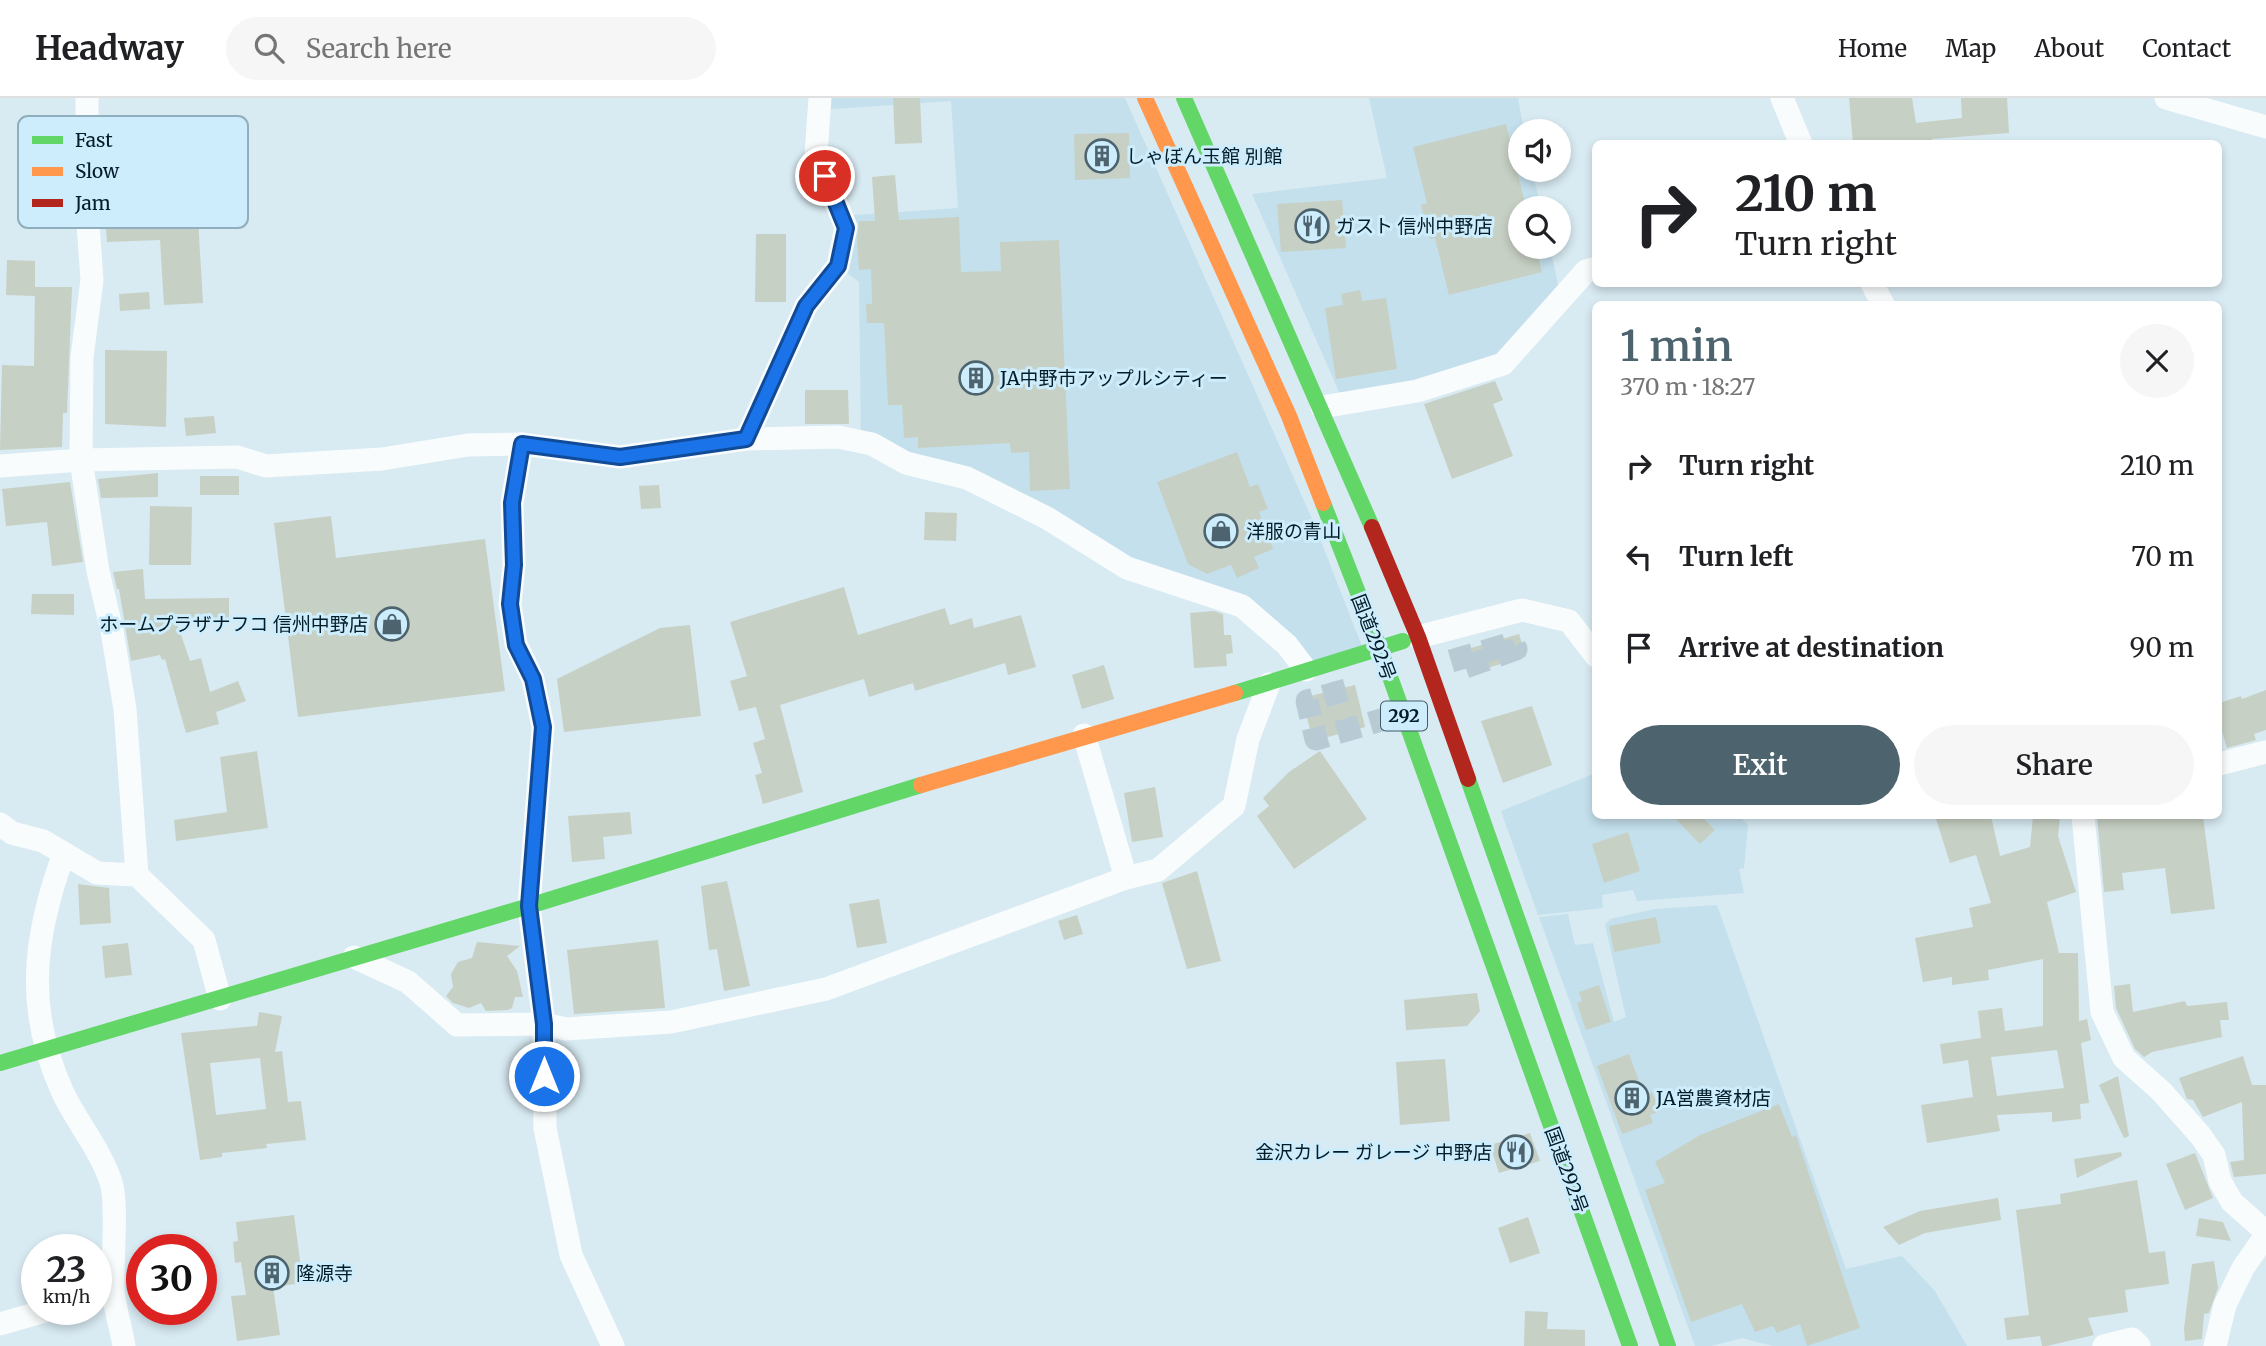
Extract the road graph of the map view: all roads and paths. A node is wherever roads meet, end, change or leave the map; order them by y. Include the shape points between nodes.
1 (87, 98) edge
2 (820, 98) edge
3 (1145, 98) edge
4 (1184, 98) edge
5 (1782, 98) edge
6 (2166, 98) edge
7 (87, 116) edge
8 (2266, 127) edge
9 (1799, 140) edge
10 (88, 228) edge
11 (1592, 269) edge
12 (1322, 407) junction
13 (746, 439) junction
14 (522, 444) junction
15 (81, 460) junction
16 (0, 466) edge
17 (1418, 637) junction
18 (1380, 649) junction
19 (1592, 651) edge
20 (1306, 670) junction
21 (1269, 684) junction
22 (1084, 735) junction
23 (2266, 752) edge
24 (2222, 763) edge
25 (2083, 819) edge
26 (0, 824) edge
27 (63, 856) junction
28 (137, 875) junction
29 (1126, 878) junction
30 (529, 906) junction
31 (355, 957) junction
32 (220, 999) junction
33 (544, 1024) junction
34 (45, 1049) junction
35 (0, 1063) edge
36 (2266, 1233) edge
37 (109, 1234) edge
38 (112, 1313) edge
39 (21, 1318) edge
40 (0, 1324) edge
41 (124, 1346) edge
42 (613, 1346) edge
43 (1630, 1346) edge
44 (1668, 1346) edge
45 (2104, 1346) edge
46 (2138, 1346) edge
47 (2215, 1346) edge

1 - 7 street
2 - 13 street via 816,155 846,228 838,266 806,306
3 - 18 main road, 国道292号 / 292 via 1289,416
4 - 12 main road, 国道292号 / 292
5 - 9 street
6 - 8 street
10 - 15 street via 92,280 82,357
11 - 12 street via 1503,364 1417,391
12 - 17 main road, 国道292号 / 292
13 - 14 street via 620,457
13 - 20 street via 838,437 872,444 906,463 967,478 1047,518 1127,568 1242,606 1287,646
14 - 15 street via 468,445 382,459 265,466 237,457
14 - 30 street via 512,503 510,604 516,645 533,679 543,727
15 - 16 street
15 - 28 street via 125,709
17 - 18 main road
17 - 19 street via 1522,610 1569,621
17 - 44 main road, 国道292号 / 292
18 - 20 main road
18 - 43 main road, 国道292号 / 292
20 - 21 main road
21 - 22 main road
21 - 29 street via 1248,739 1234,806 1158,870
22 - 29 street
22 - 30 main road
23 - 24 street
25 - 36 street via 2102,1012 2124,1058 2200,1135 2214,1156 2220,1181 2232,1202
26 - 27 street via 12,833 43,841
27 - 28 street via 97,873
27 - 34 street via 47,901 35,965
28 - 32 street via 204,940
29 - 33 street via 826,989 671,1022 566,1030
30 - 31 main road
30 - 33 street
31 - 32 main road
31 - 33 street via 408,982 457,1025
32 - 34 main road
33 - 42 street via 545,1128 571,1255
34 - 35 main road
34 - 37 street via 112,1184
36 - 47 street via 2225,1305
38 - 41 street
39 - 40 street
45 - 46 street via 2132,1339

